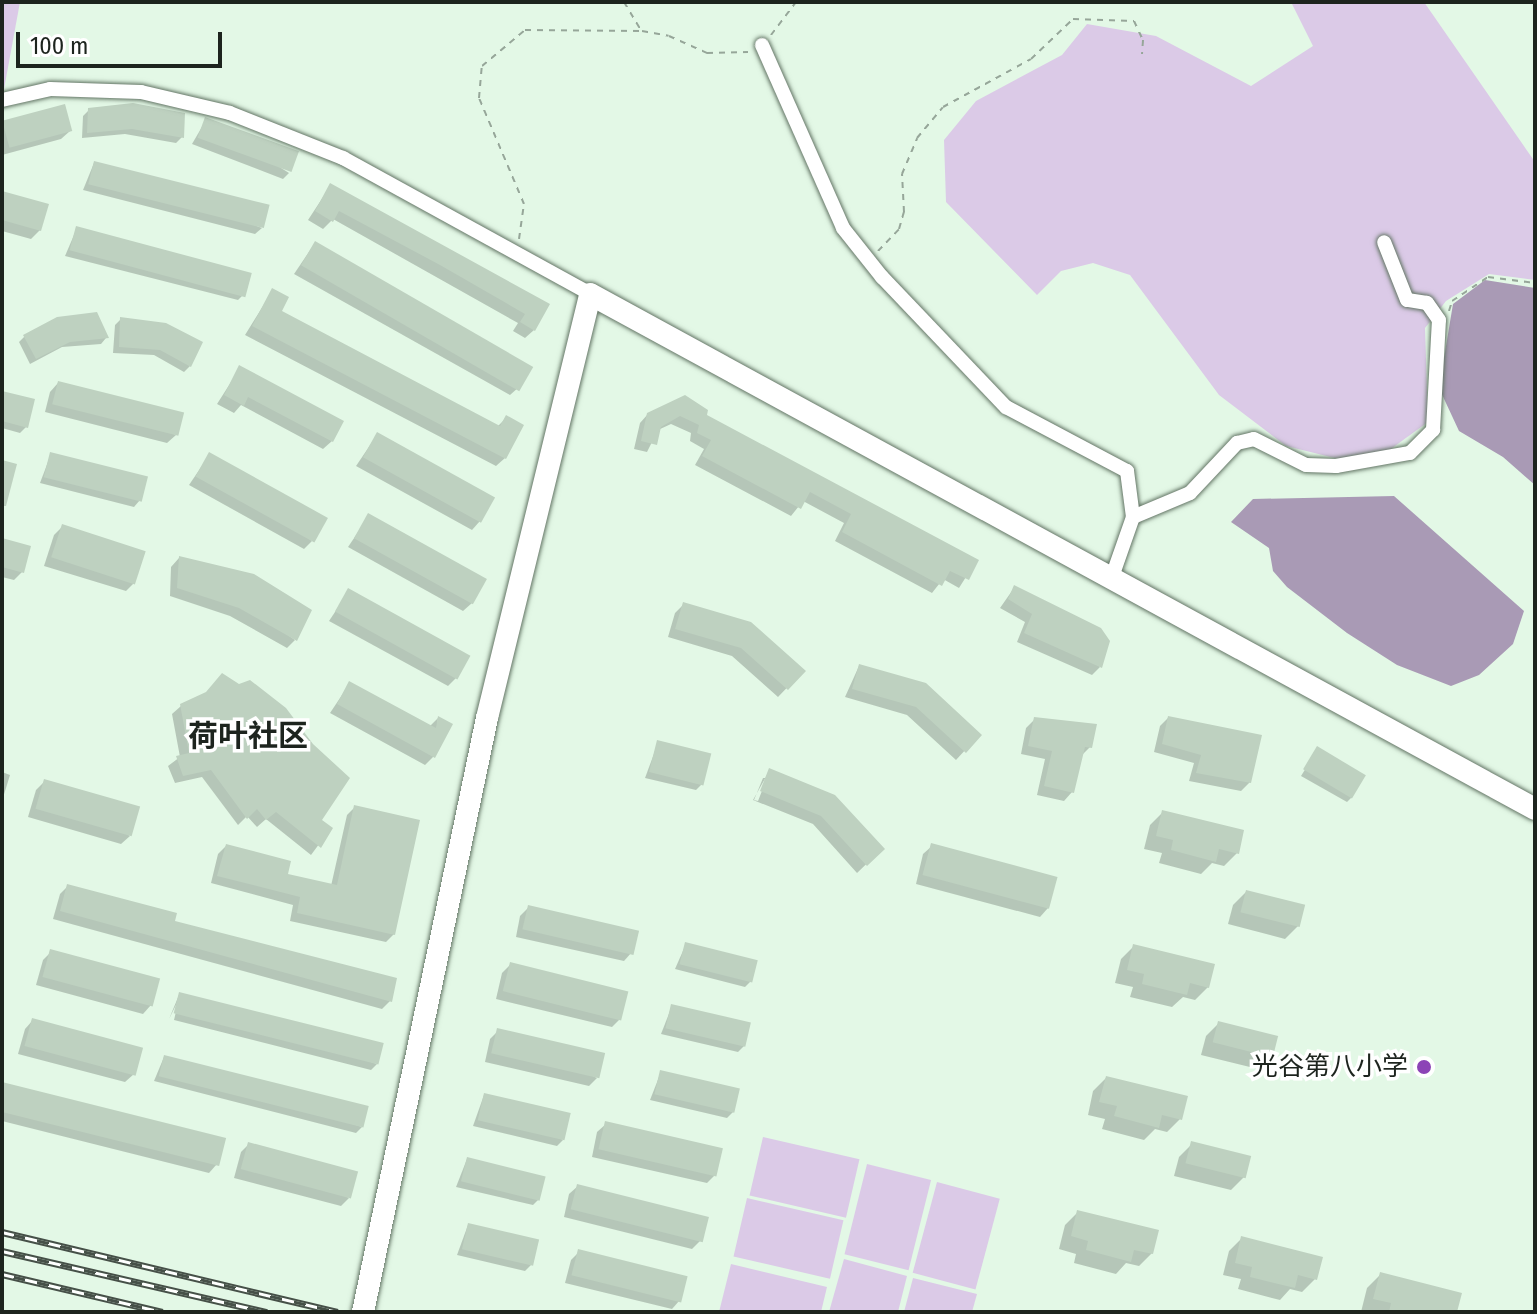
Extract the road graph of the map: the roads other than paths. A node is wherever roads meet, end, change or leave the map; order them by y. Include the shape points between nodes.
1 (762, 45) road end
2 (2, 100) edge
3 (1384, 242) dead end
4 (590, 294) junction
5 (1133, 517) junction
6 (1112, 577) junction
7 (1535, 809) edge
8 (363, 1312) edge

1 - 5 street via 843,228 993,397 1127,471
2 - 4 street via 50,89 141,92 230,113 343,158
3 - 5 street via 1407,300 1427,303 1439,320 1433,430 1410,453 1336,466 1306,465 1254,439 1237,443 1190,493
4 - 6 main road
4 - 8 main road via 487,718
5 - 6 street
6 - 7 main road

